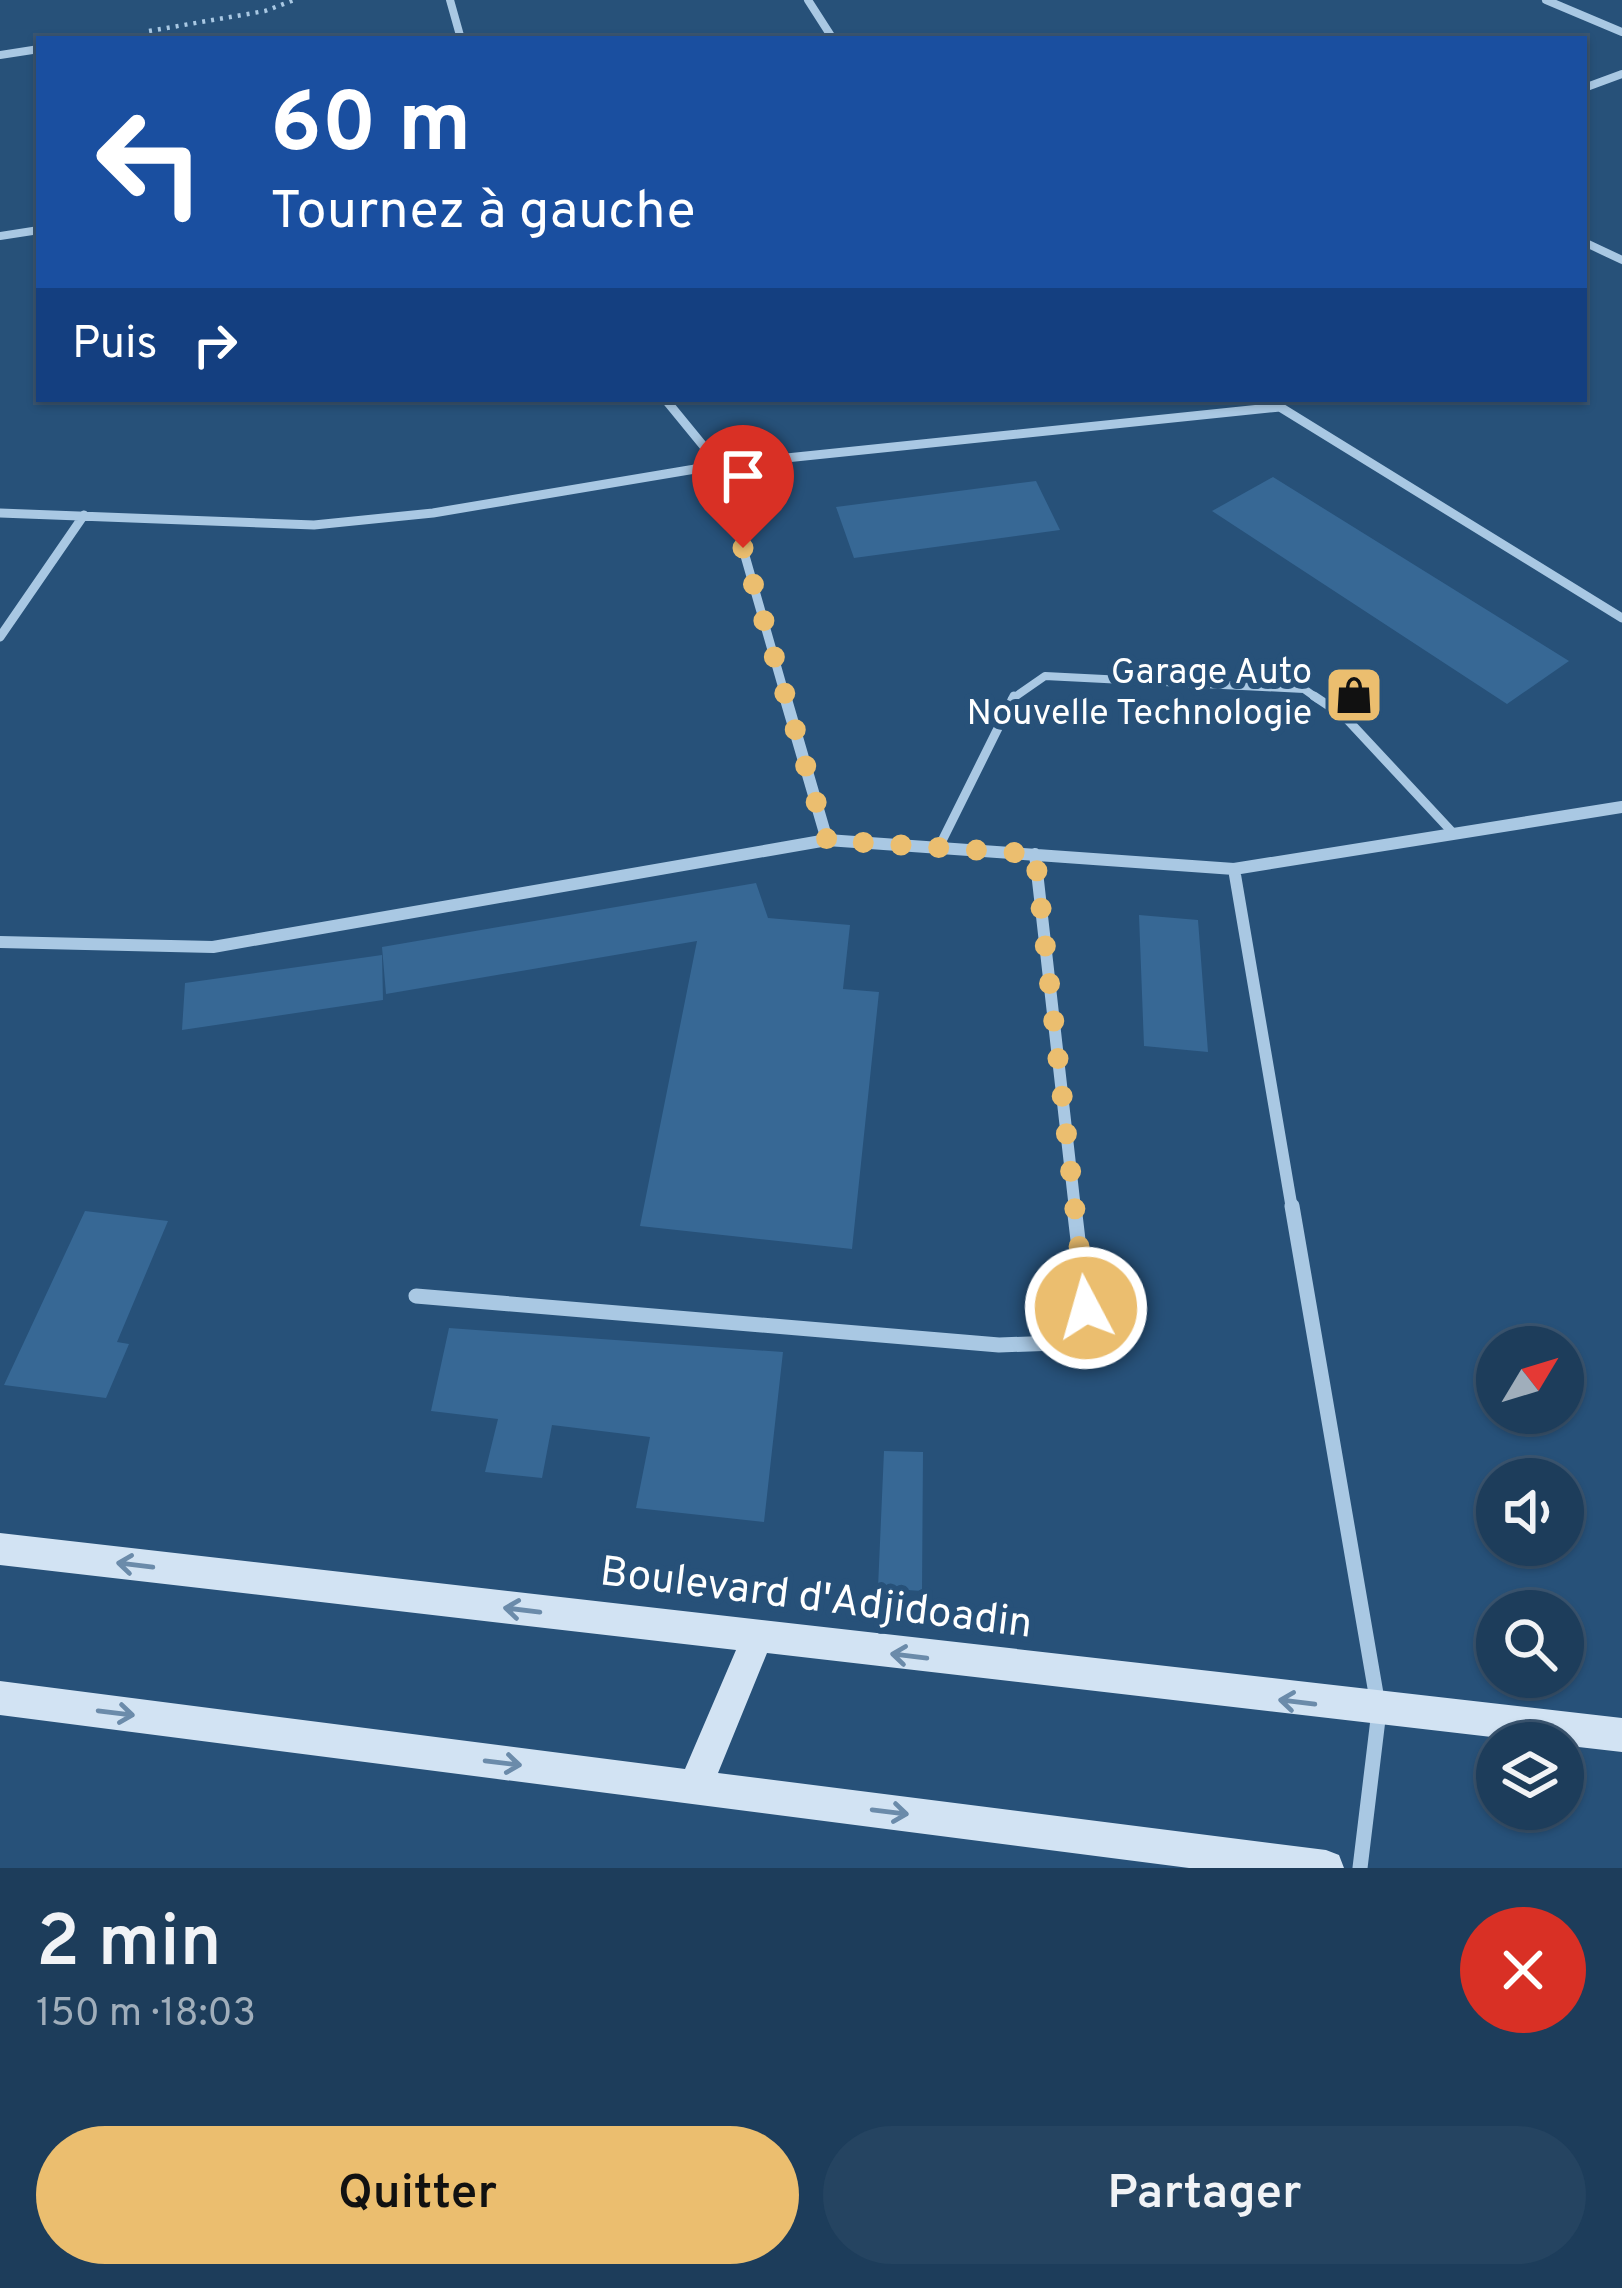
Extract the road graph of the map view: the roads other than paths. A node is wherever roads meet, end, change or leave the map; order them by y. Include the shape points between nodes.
1 (450, 0) edge
2 (808, 0) edge
3 (1546, 0) edge
4 (1622, 32) edge
5 (460, 36) edge
6 (831, 36) edge
7 (36, 49) edge
8 (0, 55) edge
9 (1622, 74) edge
10 (1587, 87) edge
11 (36, 230) edge
12 (0, 236) edge
13 (1587, 243) edge
14 (1622, 260) edge
15 (667, 402) edge
16 (1272, 402) edge
17 (1280, 407) junction
18 (719, 465) junction
19 (0, 513) edge
20 (84, 515) junction
21 (1622, 618) edge
22 (0, 637) edge
23 (1622, 807) edge
24 (1454, 834) junction
25 (827, 840) junction
26 (939, 848) junction
27 (1035, 854) junction
28 (1234, 869) junction
29 (0, 943) edge
30 (416, 1296) dead end
31 (0, 1549) edge
32 (757, 1638) junction
33 (0, 1699) edge
34 (1379, 1711) junction
35 (1622, 1735) edge
36 (695, 1787) junction
37 (1325, 1868) edge
38 (1360, 1868) edge

1 - 5 street
2 - 6 street
3 - 4 street
7 - 8 street
9 - 10 street
11 - 12 street
13 - 14 street
15 - 18 street
16 - 17 street
17 - 18 street
17 - 21 street
18 - 20 street via 314,525
18 - 25 street
19 - 20 street
20 - 22 street
23 - 24 street
24 - 26 lane via 1344,716 1304,689 1045,676 1014,695
24 - 28 street
25 - 26 street
25 - 29 street via 213,947
26 - 27 street
27 - 28 street
27 - 30 street via 1086,1308 1057,1343 999,1346
28 - 34 street
32 -> 31 main road, Boulevard d'Adjidoadin
34 -> 32 main road, Boulevard d'Adjidoadin
32 - 36 main road
33 -> 36 main road
34 - 35 main road, Boulevard d'Adjidoadin
34 - 38 street
36 -> 37 main road

